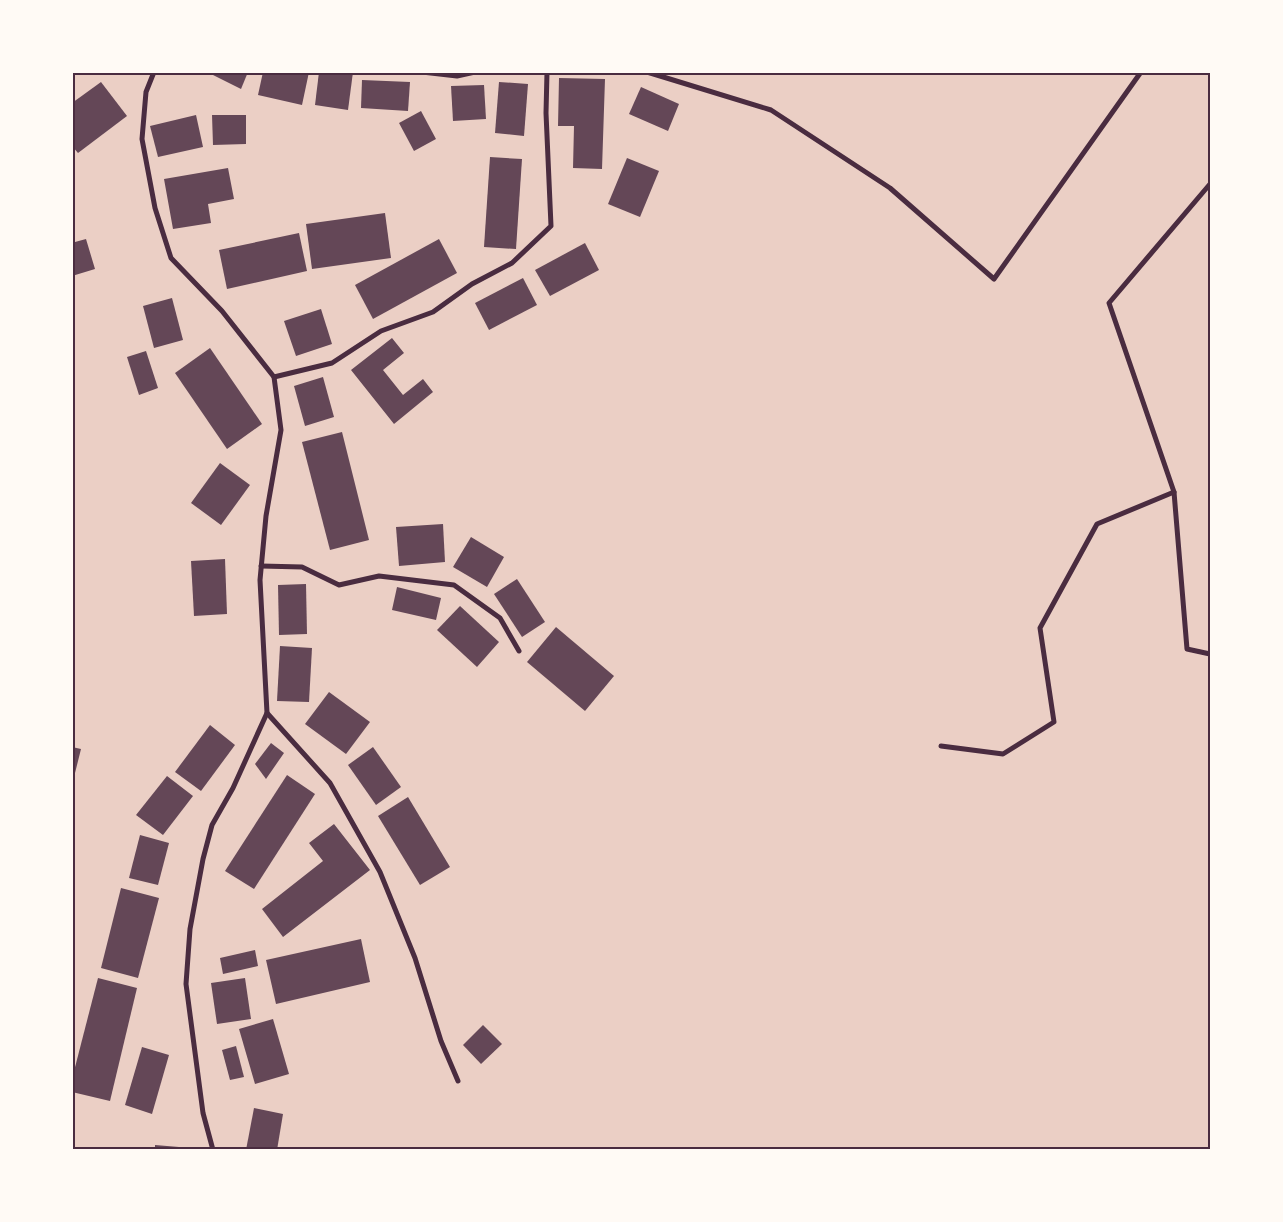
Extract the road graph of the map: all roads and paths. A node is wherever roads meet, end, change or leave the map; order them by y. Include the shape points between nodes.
1 (154, 72) edge
2 (422, 72) edge
3 (475, 72) edge
4 (547, 72) edge
5 (648, 72) edge
6 (1141, 72) edge
7 (1210, 184) edge
8 (274, 377) junction
9 (1174, 492) junction
10 (261, 566) junction
11 (519, 651) dead end
12 (1210, 654) edge
13 (267, 713) junction
14 (941, 746) dead end
15 (458, 1081) dead end
16 (213, 1150) edge

1 - 8 street via 146,92 142,139 155,208 171,258 222,311
2 - 3 street via 457,76
4 - 8 street via 551,226 512,263 472,284 433,312 381,331 332,363
5 - 6 street via 771,110 890,188 994,279
7 - 9 street via 1108,303
8 - 10 street via 281,430
9 - 12 street via 1187,649
9 - 14 street via 1097,524 1040,628 1054,722 1003,754
10 - 11 street via 302,567 339,584 379,576 454,585 500,618
10 - 13 street
13 - 15 street via 330,783 380,872 415,958 441,1041
13 - 16 street via 233,788 212,825 190,929 186,984 204,1113

